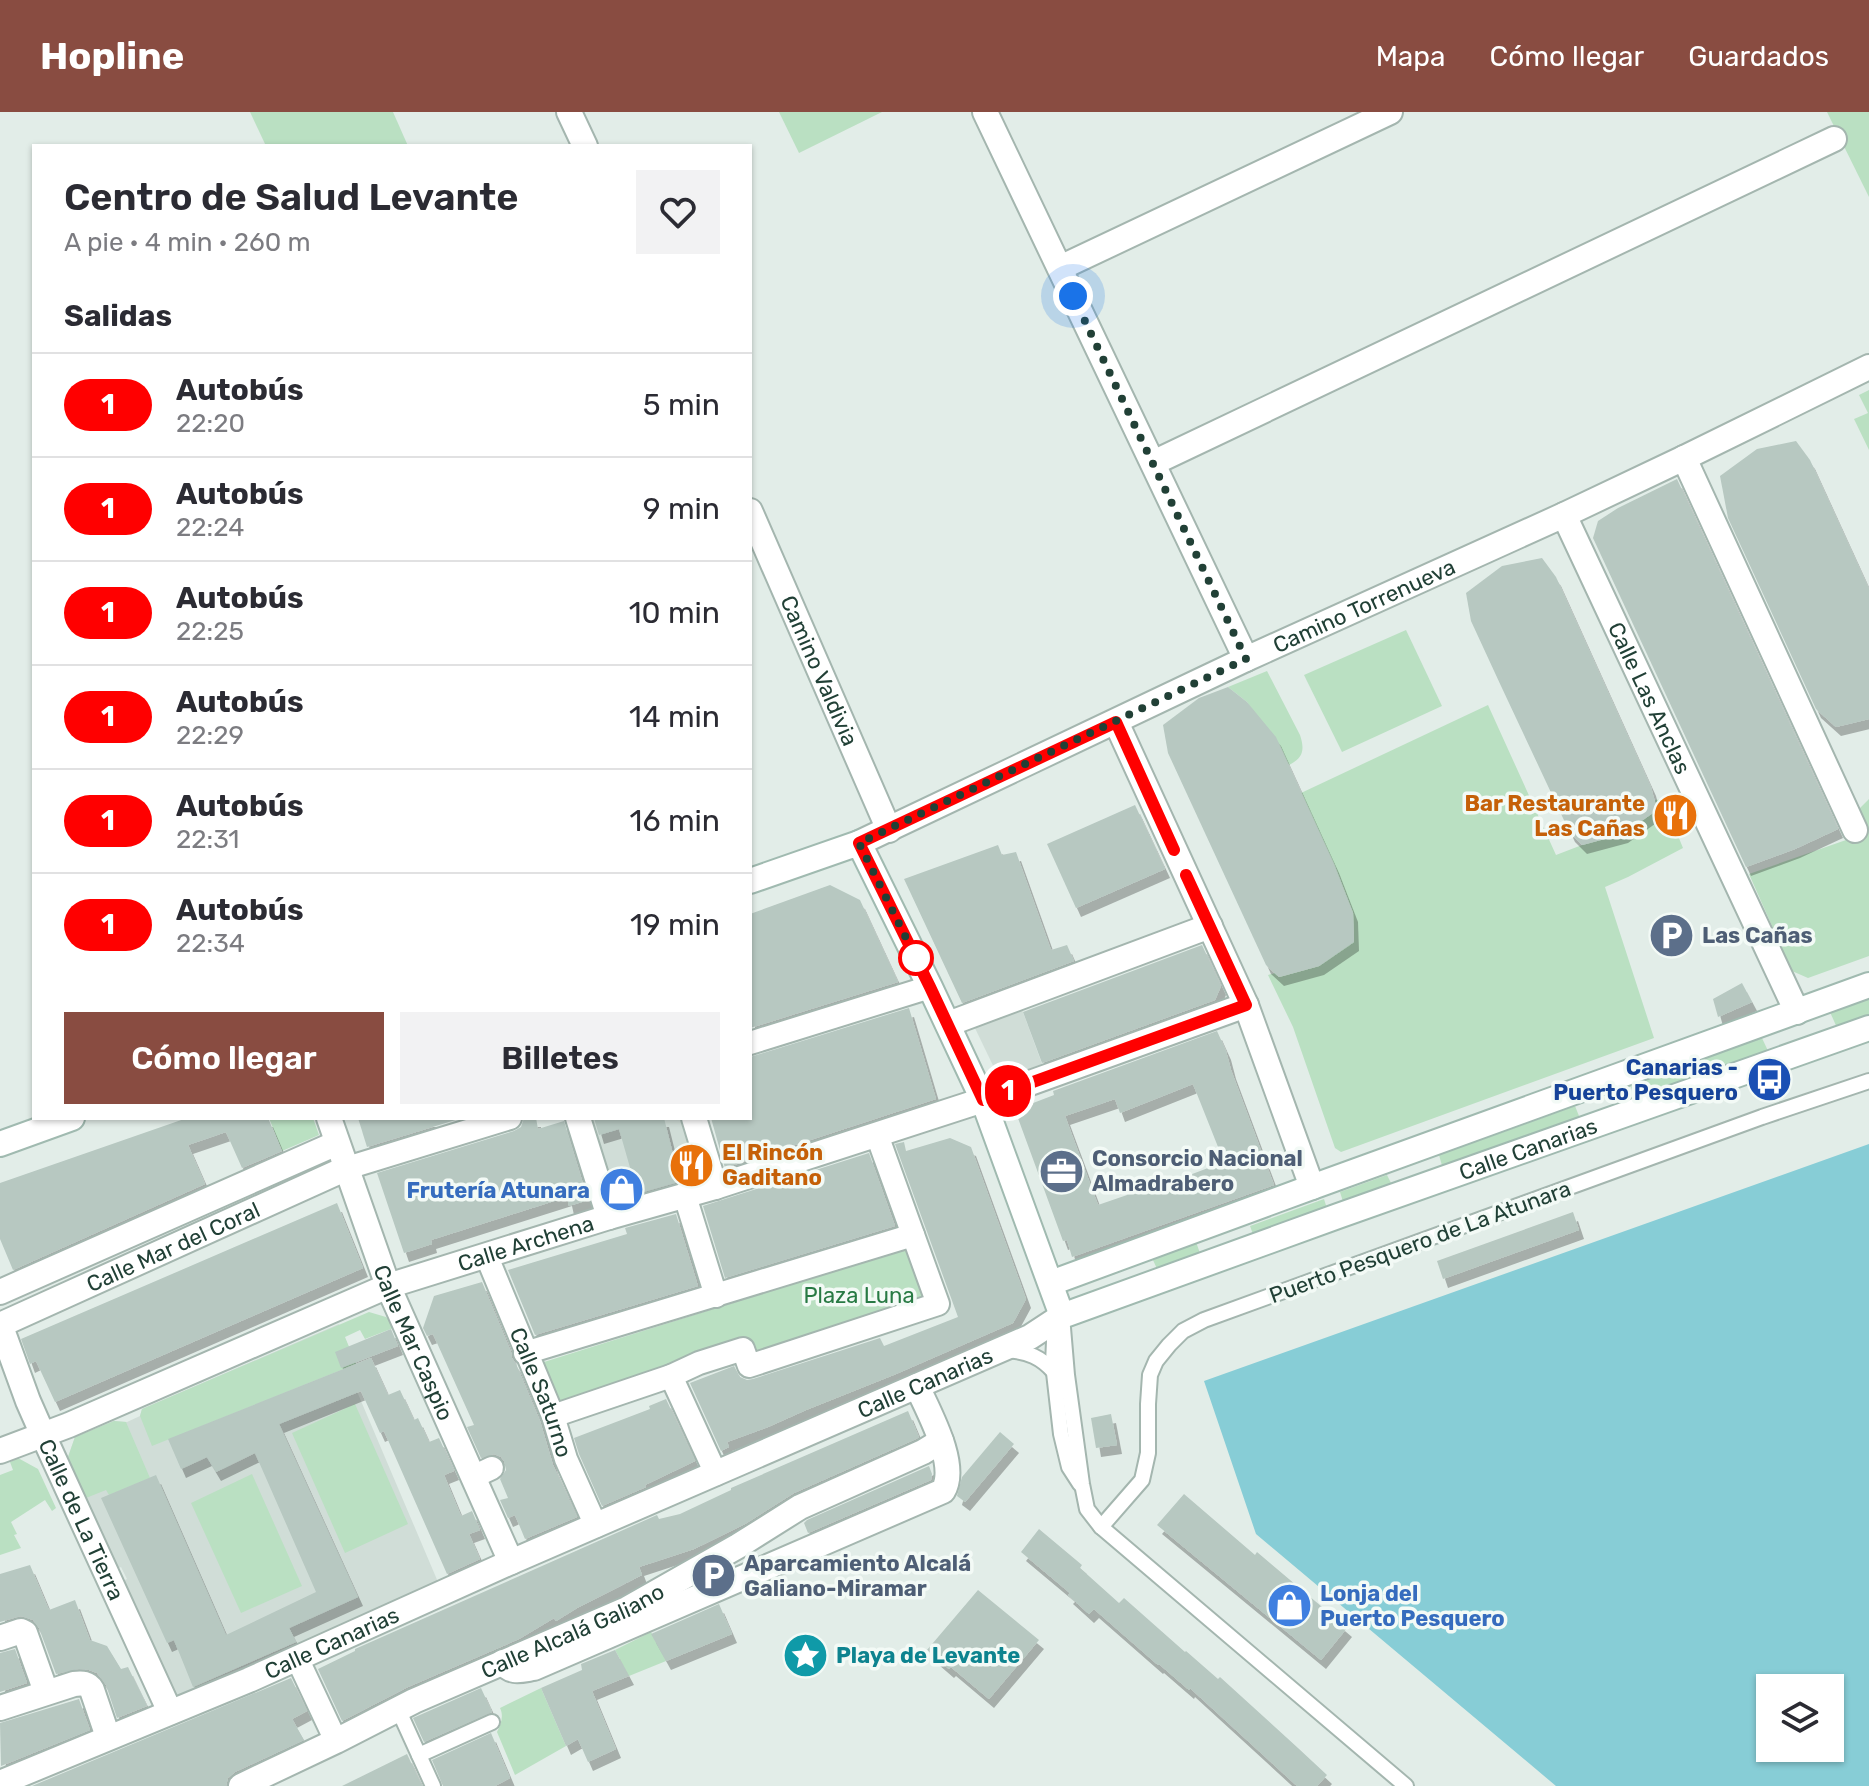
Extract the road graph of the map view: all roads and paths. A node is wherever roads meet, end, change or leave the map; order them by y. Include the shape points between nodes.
1 (569, 112) edge
2 (985, 112) edge
3 (1390, 112) edge
4 (1834, 139) dead end
5 (584, 144) edge
6 (1060, 268) junction
7 (1869, 367) edge
8 (1684, 458) junction
9 (1153, 463) junction
10 (1564, 515) junction
11 (752, 516) edge
12 (1246, 659) junction
13 (1116, 722) junction
14 (889, 830) junction
15 (1855, 830) dead end
16 (859, 843) junction
17 (752, 880) edge
18 (1210, 926) junction
19 (1869, 985) edge
20 (930, 987) junction
21 (1246, 1005) junction
22 (1797, 1012) junction
23 (948, 1024) junction
24 (1869, 1028) edge
25 (752, 1042) edge
26 (1869, 1081) edge
27 (983, 1100) junction
28 (66, 1120) edge
29 (330, 1120) edge
30 (503, 1120) edge
31 (579, 1120) edge
32 (695, 1120) edge
33 (877, 1135) junction
34 (337, 1143) junction
35 (0, 1144) edge
36 (347, 1168) junction
37 (715, 1187) junction
38 (1312, 1187) junction
39 (685, 1196) junction
40 (609, 1217) junction
41 (913, 1235) junction
42 (487, 1257) junction
43 (1051, 1283) junction
44 (388, 1286) junction
45 (0, 1292) edge
46 (716, 1296) junction
47 (1062, 1316) junction
48 (0, 1324) edge
49 (999, 1349) junction
50 (525, 1353) junction
51 (1054, 1372) junction
52 (671, 1376) junction
53 (917, 1386) junction
54 (553, 1416) junction
55 (43, 1435) junction
56 (941, 1441) junction
57 (0, 1451) edge
58 (716, 1474) junction
59 (1083, 1487) junction
60 (596, 1526) junction
61 (1101, 1527) junction
62 (511, 1562) junction
63 (0, 1638) edge
64 (297, 1658) junction
65 (503, 1662) junction
66 (46, 1692) junction
67 (0, 1708) edge
68 (398, 1709) junction
69 (170, 1712) junction
70 (492, 1722) dead end
71 (108, 1737) junction
72 (336, 1741) junction
73 (419, 1755) junction
74 (0, 1782) edge
75 (241, 1786) edge
76 (433, 1786) edge
77 (1406, 1786) edge

1 - 5 street
2 - 6 street
3 - 6 street
4 - 9 street
6 - 9 street
7 - 8 street, Camino Torrenueva
8 - 10 street, Camino Torrenueva
8 - 15 street
9 - 12 street
10 - 12 street, Camino Torrenueva
10 - 22 street, Calle Las Anclas
11 - 14 street, Camino Valdivia
12 - 13 street, Camino Torrenueva
13 - 14 street, Camino Torrenueva
13 - 18 street
14 - 16 street, Camino Torrenueva
16 - 17 street, Camino Torrenueva
16 - 20 street
18 - 21 street
18 - 23 street
19 - 22 street, Calle Canarias
20 - 23 street
20 - 25 street
21 - 27 street, Calle Archena
21 - 38 street
22 - 38 street, Calle Canarias
23 - 27 street
24 - 47 street, Calle Canarias
26 - 61 lane, Puerto Pesquero de La Atunara via 1183,1331 1150,1375 1142,1480
27 - 33 street, Calle Archena
27 - 43 street
28 - 35 street
29 - 34 street, Calle Mar Caspio
30 - 36 street
31 - 40 street
32 - 37 street
33 - 37 street, Calle Archena
33 - 41 street
34 - 36 street, Calle Mar Caspio
34 - 45 street, Calle Mar del Coral
36 - 44 street, Calle Mar Caspio
36 - 48 street, Calle Mar del Coral
37 - 39 street, Calle Archena
38 - 43 street, Calle Canarias
39 - 40 street, Calle Archena
39 - 46 street
40 - 42 street, Calle Archena
41 - 46 street
41 - 52 street via 938,1304 749,1366 743,1349
42 - 44 street, Calle Archena
42 - 50 street, Calle Saturno
43 - 47 street
44 - 55 street, Calle Archena
44 - 62 street, Calle Mar Caspio via 483,1473
46 - 50 street
47 - 49 street, Calle Canarias
47 - 51 lane via 1054,1341
47 - 59 lane
48 - 55 street, Calle de La Tierra
49 - 51 lane via 1034,1355
49 - 53 street, Calle Canarias
50 - 54 street, Calle Saturno
51 - 59 lane via 1063,1446
52 - 54 street
52 - 58 street
53 - 56 street
53 - 58 street, Calle Canarias
54 - 60 street, Calle Saturno
55 - 57 street, Calle Archena
55 - 69 street, Calle de La Tierra
56 - 65 street, Calle Alcalá Galiano via 800,1507 627,1609
56 - 65 street via 948,1471 943,1491 534,1668 515,1671
58 - 60 street, Calle Canarias
59 - 61 lane via 1087,1509
60 - 62 street, Calle Canarias
61 - 77 lane
62 - 64 street, Calle Canarias
63 - 66 street via 25,1633
64 - 69 street, Calle Canarias
64 - 72 street
65 - 68 street, Calle Alcalá Galiano
66 - 67 street
66 - 71 street via 81,1683 90,1686
68 - 72 street, Calle Alcalá Galiano
68 - 73 lane
69 - 71 street, Calle Canarias
70 - 73 lane
71 - 74 street, Calle Canarias
72 - 75 street, Calle Alcalá Galiano
73 - 76 lane

